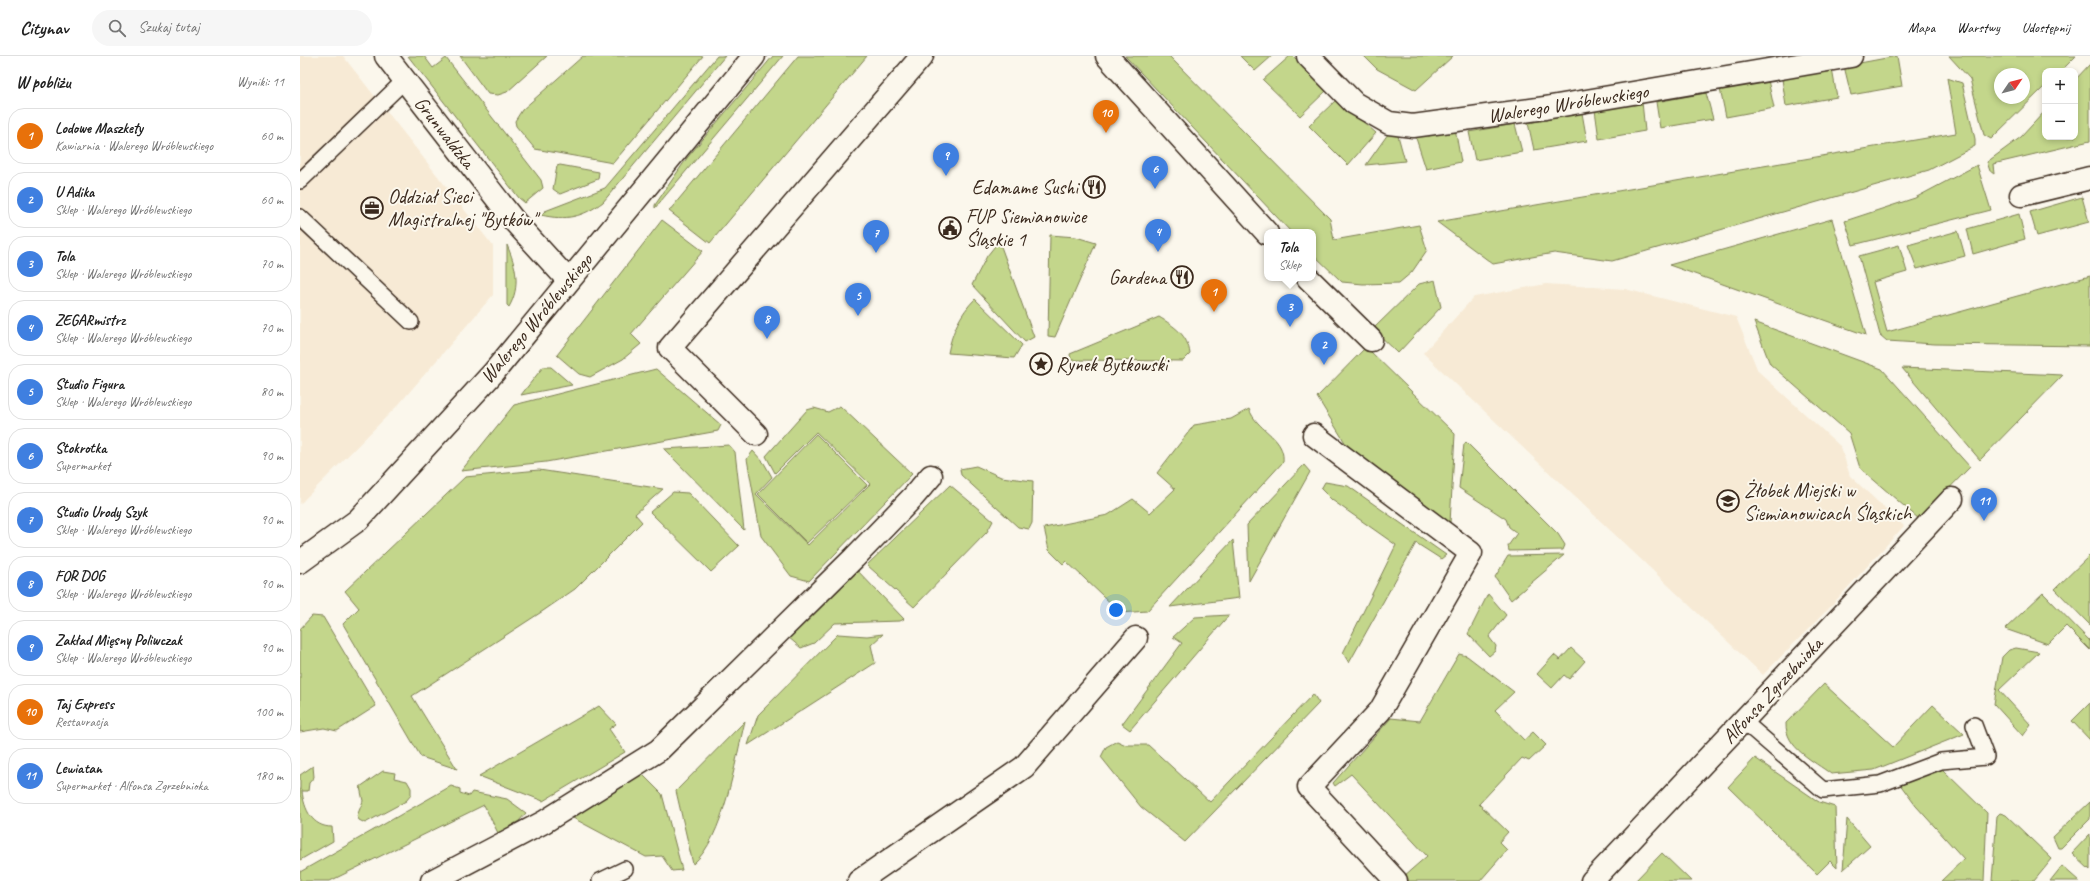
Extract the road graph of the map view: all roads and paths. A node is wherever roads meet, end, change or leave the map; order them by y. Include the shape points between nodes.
1 (386, 56) edge
2 (754, 56) edge
3 (922, 56) edge
4 (1107, 56) edge
5 (1308, 56) edge
6 (1851, 56) edge
7 (405, 80) junction
8 (2090, 178) edge
9 (300, 181) edge
10 (2021, 195) dead end
11 (300, 217) edge
12 (1264, 230) edge
13 (568, 280) junction
14 (1311, 281) edge
15 (411, 322) dead end
16 (1371, 340) dead end
17 (756, 434) dead end
18 (1314, 436) dead end
19 (931, 476) dead end
20 (1952, 499) dead end
21 (300, 562) edge
22 (1136, 638) dead end
23 (1743, 721) junction
24 (1974, 725) dead end
25 (625, 868) dead end
26 (432, 881) edge
27 (600, 881) edge
28 (859, 881) edge
29 (1396, 881) edge
30 (1592, 881) edge

1 - 7 street, Grunwaldzka
2 - 13 street, Walerego Wróblewskiego
3 - 17 street via 670,348
4 - 12 street
5 - 6 street, Walerego Wróblewskiego via 1354,104 1389,123 1413,126 1545,108
7 - 9 lane
7 - 13 street, Grunwaldzka via 515,222
8 - 10 street
11 - 15 lane
13 - 21 street, Walerego Wróblewskiego via 494,372 358,520
14 - 16 street
18 - 29 street via 1471,553 1380,711 1309,787
19 - 26 street via 854,558 659,750 544,822
20 - 23 street, Alfonsa Zgrzebnioka
22 - 28 street via 1024,767
23 - 24 lane via 1823,790 1880,784 1940,762 1986,757
23 - 30 street, Alfonsa Zgrzebnioka
25 - 27 lane

